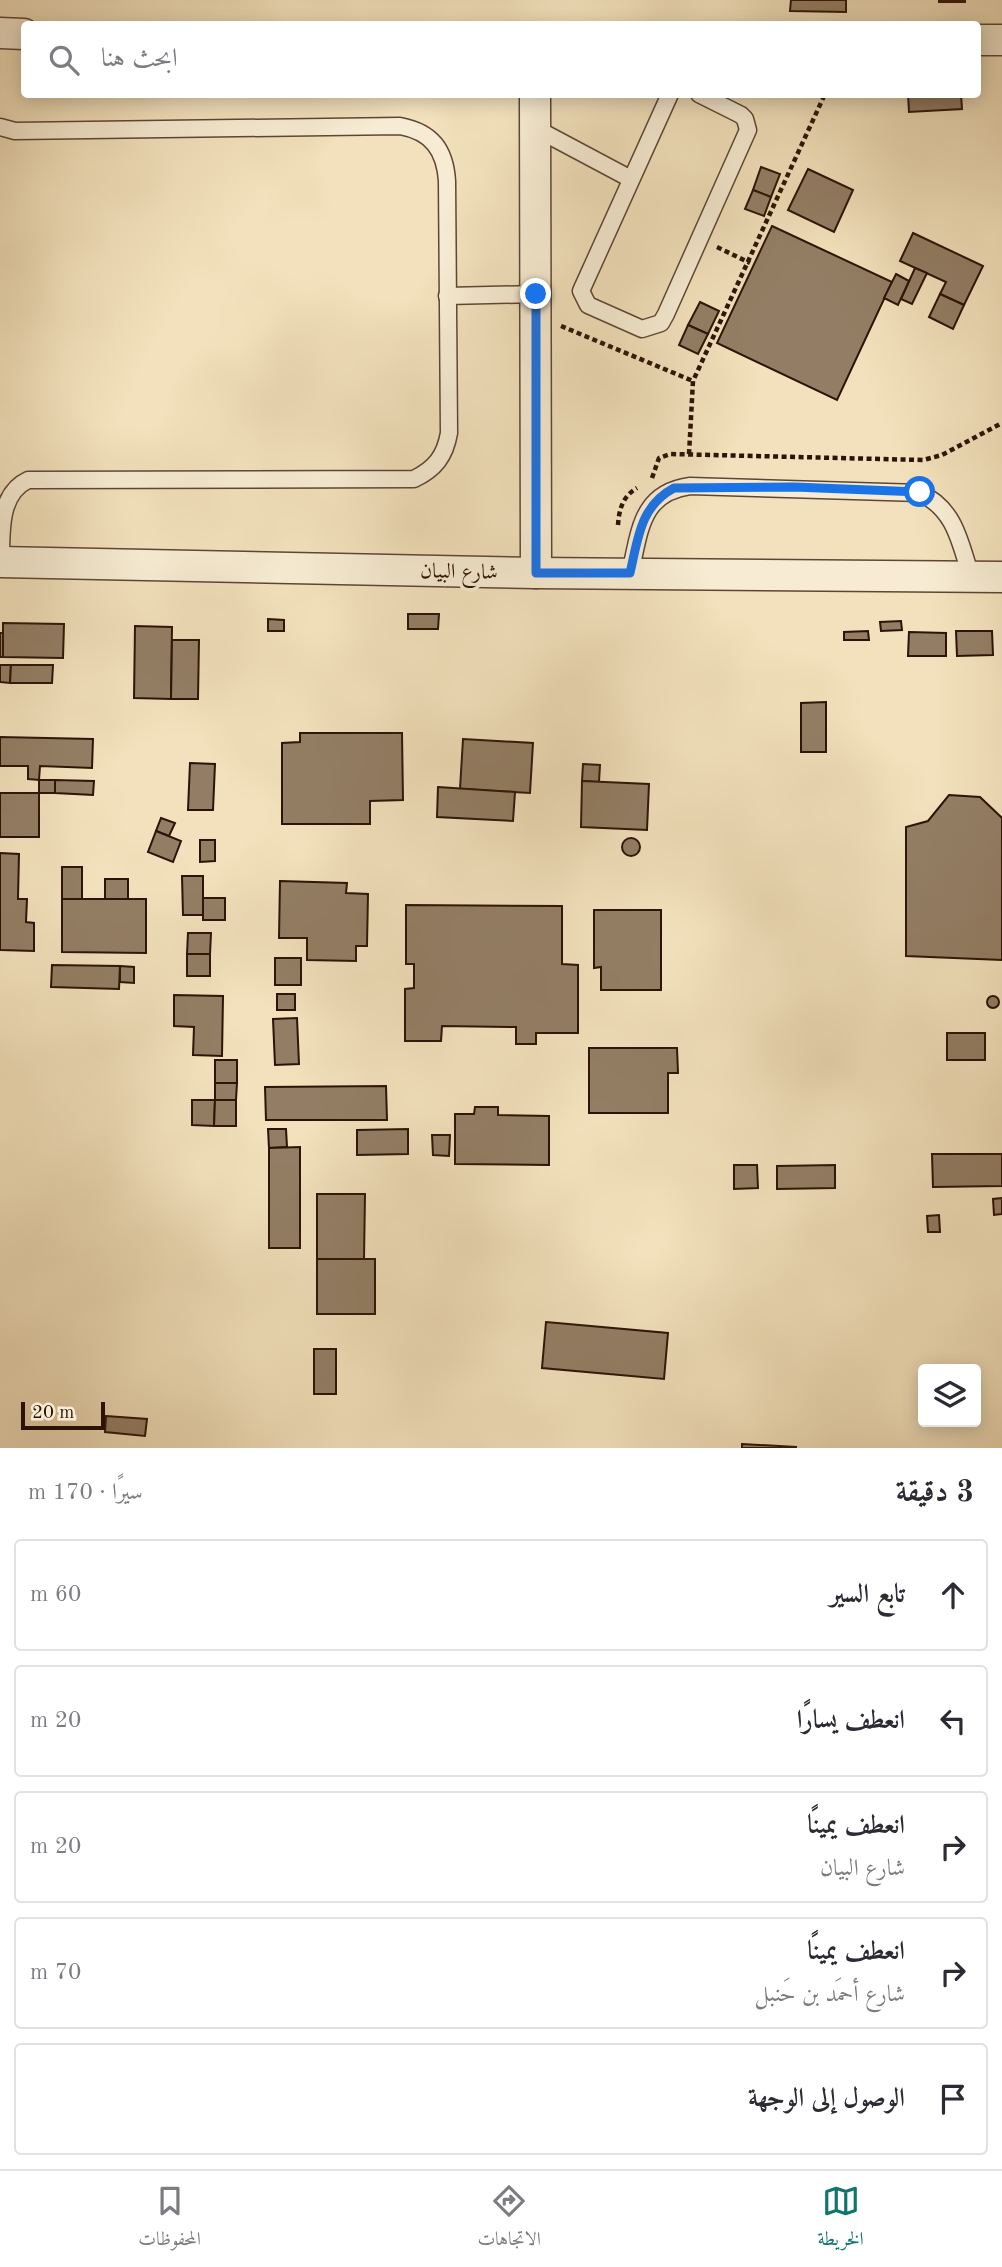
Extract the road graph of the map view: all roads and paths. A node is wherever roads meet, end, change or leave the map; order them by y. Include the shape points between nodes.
1 (0, 33) edge
2 (21, 34) edge
3 (981, 40) edge
4 (1002, 40) edge
5 (535, 98) edge
6 (668, 98) edge
7 (707, 98) edge
8 (823, 98) edge
9 (0, 127) edge
10 (535, 128) junction
11 (629, 178) junction
12 (701, 239) junction
13 (750, 263) junction
14 (447, 296) junction
15 (536, 305) junction
16 (693, 381) junction
17 (689, 454) dead end
18 (0, 562) edge
19 (536, 573) junction
20 (630, 573) junction
21 (971, 577) junction
22 (1002, 577) edge

1 - 2 street
3 - 4 street
5 - 10 street
6 - 11 lane
7 - 12 lane via 741,115 748,130
8 - 13 path
9 - 14 lane via 15,131 416,129 441,150 446,165
10 - 11 lane
10 - 15 street
11 - 12 lane via 582,283 588,305 642,329 661,323
12 - 13 path
13 - 16 path
14 - 15 lane
14 - 18 lane via 449,433 446,448 428,472 400,481 28,480 7,492 1,503
15 - 16 path
15 - 19 street
16 - 17 path
18 - 19 street, شارع البيان
19 - 20 street, شارع البيان
20 - 21 street, شارع البيان
20 - 21 lane via 649,507 674,488 690,486 920,492 944,508 953,521
21 - 22 street, شارع البيان

